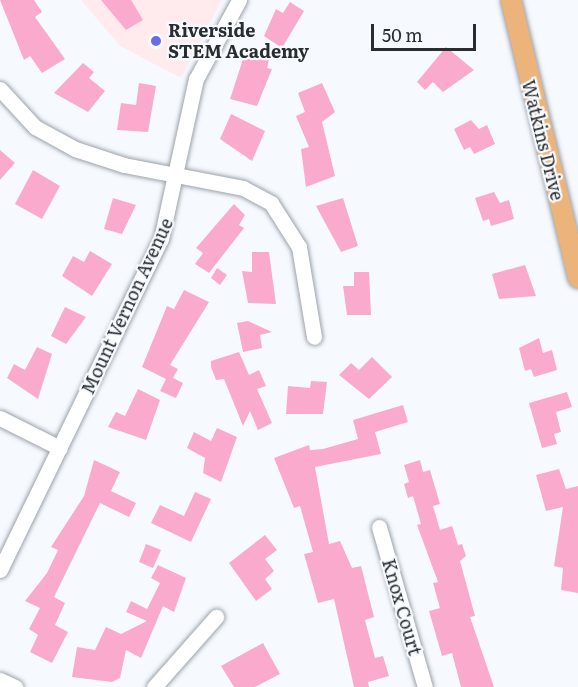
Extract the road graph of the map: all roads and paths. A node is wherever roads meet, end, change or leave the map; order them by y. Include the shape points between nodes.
1 (239, 0) edge
2 (511, 0) edge
3 (0, 89) edge
4 (177, 174) junction
5 (578, 278) edge
6 (314, 337) dead end
7 (0, 418) edge
8 (60, 448) junction
9 (379, 527) dead end
10 (0, 570) edge
11 (216, 617) dead end
12 (0, 680) edge
13 (15, 687) edge
14 (154, 687) edge
15 (425, 687) edge

1 - 4 street, Mount Vernon Avenue via 204,57
2 - 5 main road, Watkins Drive
3 - 4 street via 52,139 124,165
4 - 6 street via 252,190 279,208 299,247
4 - 8 street, Mount Vernon Avenue via 161,239
7 - 8 street
8 - 10 street, Mount Vernon Avenue
9 - 15 street, Knox Court
11 - 14 street
12 - 13 street

